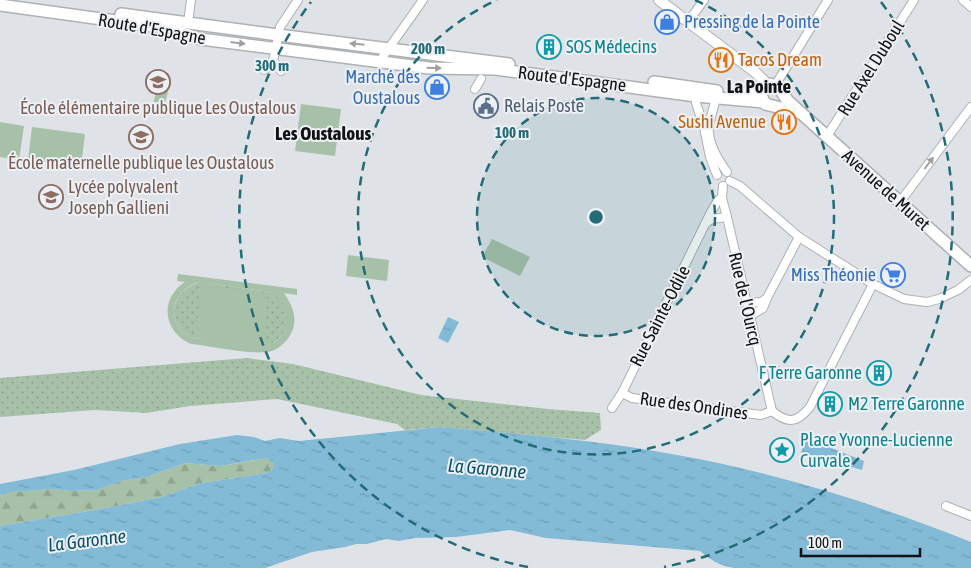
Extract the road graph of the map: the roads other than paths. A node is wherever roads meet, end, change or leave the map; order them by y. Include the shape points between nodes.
1 (18, 0) edge
2 (191, 0) edge
3 (298, 0) edge
4 (423, 0) edge
5 (660, 0) edge
6 (704, 0) edge
7 (828, 0) edge
8 (914, 0) edge
9 (963, 0) edge
10 (0, 6) edge
11 (971, 6) edge
12 (688, 22) junction
13 (188, 23) junction
14 (278, 35) junction
15 (275, 48) junction
16 (390, 48) junction
17 (273, 61) junction
18 (379, 62) junction
19 (264, 70) dead end
20 (281, 71) dead end
21 (481, 79) dead end
22 (475, 89) dead end
23 (698, 92) junction
24 (715, 94) junction
25 (769, 94) junction
26 (971, 107) edge
27 (801, 113) junction
28 (827, 136) junction
29 (727, 172) junction
30 (717, 175) junction
31 (730, 181) junction
32 (723, 186) junction
33 (722, 198) junction
34 (900, 202) junction
35 (726, 217) junction
36 (706, 223) junction
37 (799, 237) junction
38 (971, 266) edge
39 (971, 280) edge
40 (873, 284) junction
41 (767, 298) junction
42 (747, 303) junction
43 (750, 316) junction
44 (622, 393) junction
45 (612, 408) dead end
46 (772, 411) junction
47 (946, 506) dead end
48 (971, 516) edge

1 - 13 main road, Route d'Espagne
2 - 13 street
3 - 14 street
4 - 16 street
5 - 12 main road
6 - 12 street
7 - 25 street
8 - 28 street, Rue Axel Duboul
9 - 11 street
10 -> 15 main road, Route d'Espagne via 167,28 201,38
12 - 25 main road via 755,72
13 - 14 main road, Route d'Espagne
14 - 15 street
16 -> 14 main road, Route d'Espagne
15 - 17 street
15 - 18 main road, Route d'Espagne
16 - 18 street
16 - 23 main road, Route d'Espagne
17 - 19 street
17 - 20 street
18 -> 23 main road, Route d'Espagne via 429,68 495,69
21 - 22 street
23 - 24 main road, Route d'Espagne
23 - 30 street via 696,103
24 - 25 main road, Route d'Espagne
24 - 29 street via 710,137
25 - 27 main road, Avenue de Muret
25 - 27 main road, Avenue de Muret via 781,102 783,94
34 -> 26 street
27 - 28 main road, Avenue de Muret
28 - 34 main road, Avenue de Muret
29 - 30 street
29 - 31 street
30 - 32 street via 717,182
31 - 32 street
31 - 37 street
32 - 33 street, Rue de l'Ourcq
33 - 35 street, Rue de l'Ourcq
33 - 36 street, Rue Sainte-Odile
34 - 38 main road, Avenue de Muret
35 - 36 street
35 - 42 street, Rue de l'Ourcq
36 - 44 street, Rue Sainte-Odile
37 - 40 street
37 - 41 street
39 - 40 street via 958,290 927,302 904,299
40 - 46 street, Rue des Ondines via 810,407 802,417 794,420 780,418
41 - 42 street
41 - 43 street via 763,308
42 - 43 street, Rue de l'Ourcq
43 - 46 street, Rue de l'Ourcq
44 - 45 street, Rue Sainte-Odile
44 - 46 street, Rue des Ondines via 632,398 761,415
47 - 48 street

